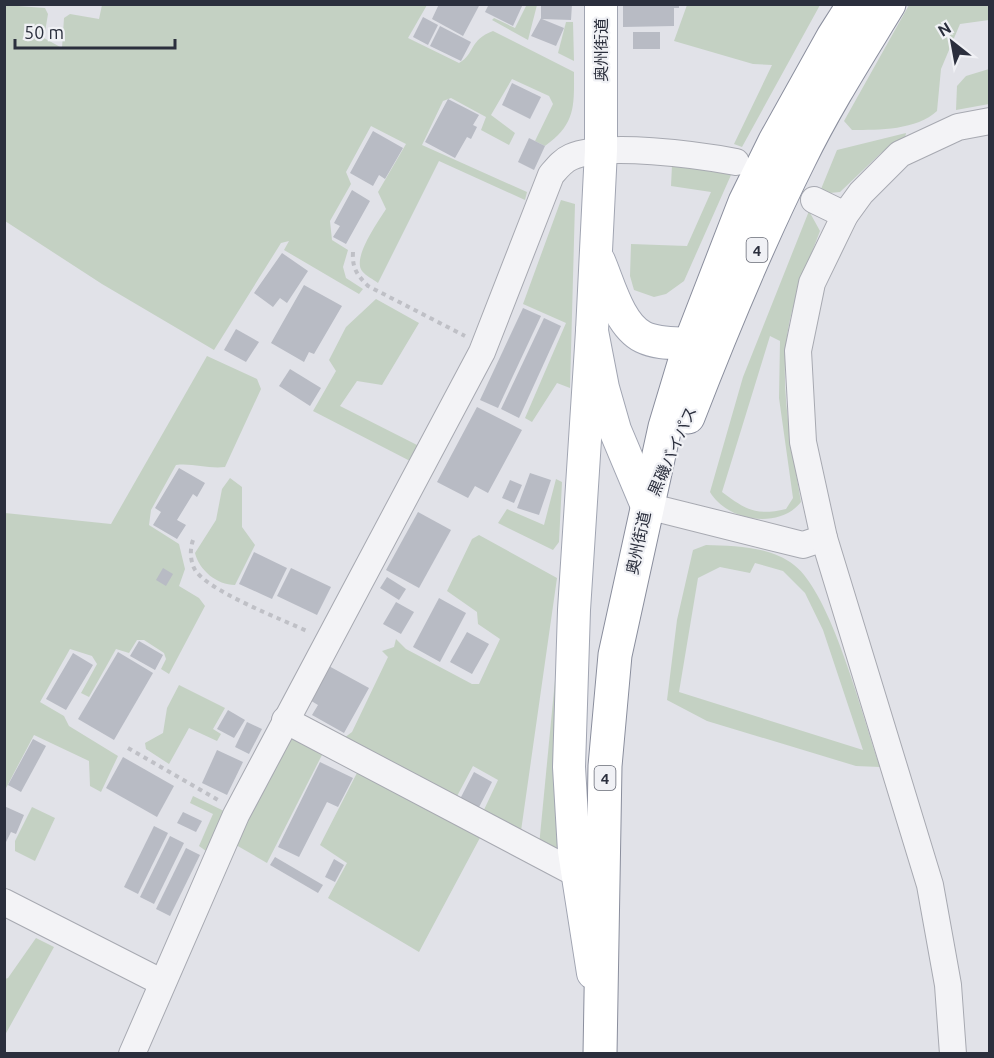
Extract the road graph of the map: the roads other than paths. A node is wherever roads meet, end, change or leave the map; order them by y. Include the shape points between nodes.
1 (601, 4) edge
2 (854, 4) edge
3 (889, 4) edge
4 (990, 121) edge
5 (601, 150) junction
6 (736, 162) dead end
7 (814, 200) dead end
8 (845, 215) junction
9 (595, 252) junction
10 (592, 331) junction
11 (690, 344) junction
12 (647, 506) junction
13 (824, 538) junction
14 (285, 720) junction
15 (577, 874) junction
16 (4, 902) edge
17 (161, 982) junction
18 (599, 1006) junction
19 (132, 1053) edge
20 (600, 1053) edge
21 (953, 1053) edge

1 - 5 main road, 奥州街道
2 - 11 highway, 黒磯バイパス / 4 via 745,202
3 - 12 highway, 黒磯バイパス / 4 via 785,188
4 - 8 street via 958,127 900,154 880,171
5 - 6 street via 704,156
5 - 9 main road, 奥州街道
5 - 14 street via 572,156 560,163 551,176 484,346
7 - 8 street
8 - 13 street via 812,283 798,351 803,442
9 - 10 main road, 奥州街道
9 - 11 main road via 626,320 642,337
10 - 12 main road, 奥州街道 via 615,430
10 - 15 main road via 570,698 569,767
11 - 12 highway, 黒磯バイパス / 4
12 - 13 street via 803,545
12 - 18 highway, 奥州街道 / 4 via 615,654 605,766
13 - 21 street via 930,885 948,985
14 - 15 street
14 - 17 street via 238,811
15 - 18 main road
16 - 17 street
17 - 19 street
18 - 20 highway, 奥州街道 / 4

